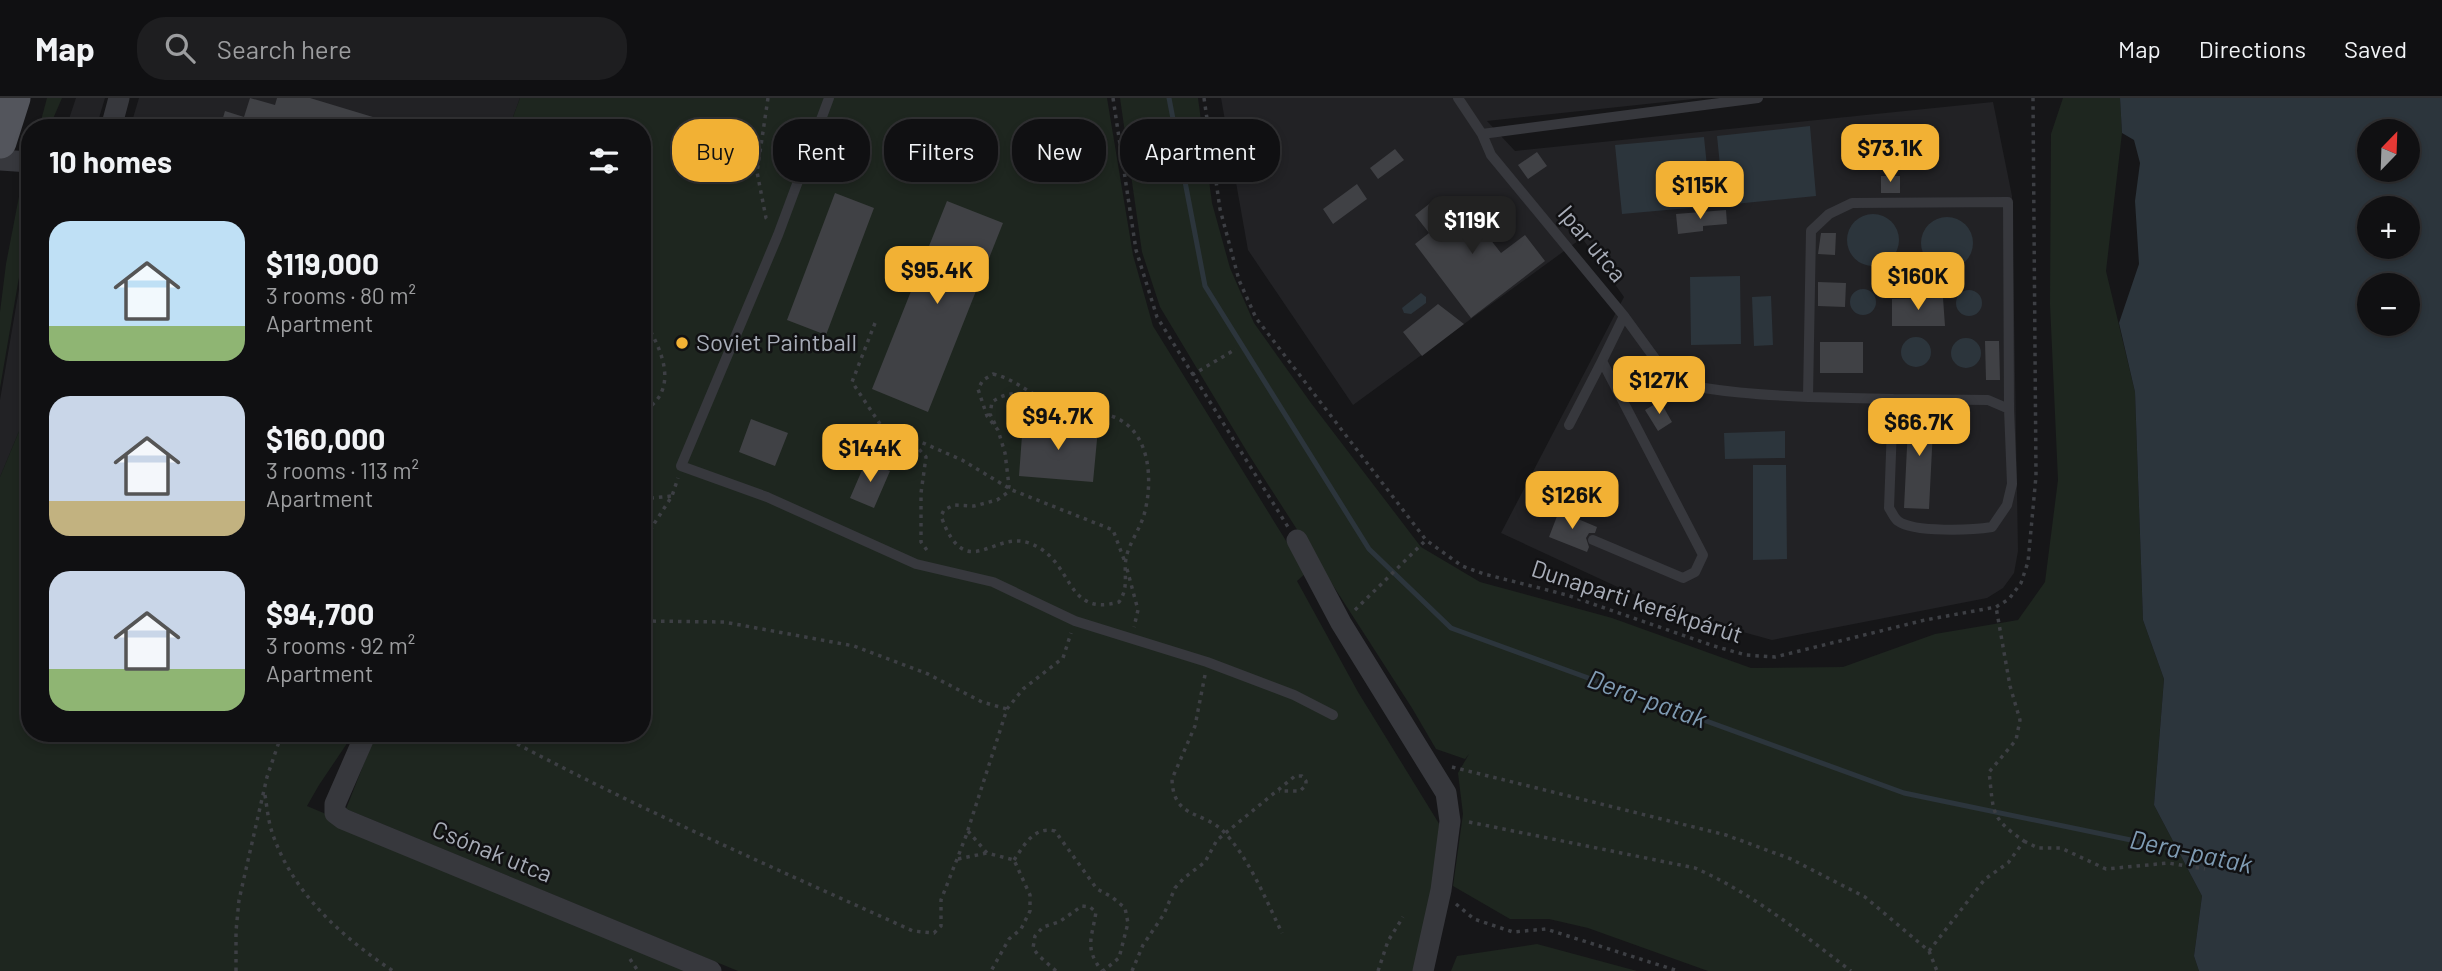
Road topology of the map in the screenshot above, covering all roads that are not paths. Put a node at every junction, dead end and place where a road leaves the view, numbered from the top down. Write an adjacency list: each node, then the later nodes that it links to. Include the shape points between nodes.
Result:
1 (14, 98): 8 (main road)
2 (119, 98): 6 (street)
3 (829, 98): 21 (lane, via 778,235 681,466 767,497 916,564 993,582 1075,621 1207,662)
4 (1758, 98): 7 (lane)
5 (1461, 99): 7 (lane, Ipar utca)
6 (113, 119)
7 (1482, 134): 11 (lane, Ipar utca, via 1491,155)
8 (0, 142)
9 (0, 160): 10 (street)
10 (21, 161)
11 (1624, 316): 12 (lane); 13 (lane, Ipar utca, via 1672,382 1703,389)
12 (1602, 361): 16 (lane); 18 (lane)
13 (1808, 397): 14 (lane); 15 (lane, via 1811,230 1852,203 2008,202)
14 (1893, 399): 15 (lane, via 1988,400); 15 (lane, via 1889,508 1897,521 1907,526 1965,531 1992,527 2007,505 2012,484)
15 (2009, 409)
16 (1569, 425)
17 (1638, 454): 18 (lane)
18 (1654, 460): 20 (lane, via 1703,555 1695,572 1683,578)
19 (1297, 540): 24 (street, via 1340,623 1446,793 1450,821)
20 (1593, 540)
21 (1333, 715)
22 (362, 742): 23 (street, Csónak utca, via 335,804 335,813 343,819)
23 (711, 971)
24 (1423, 971)

